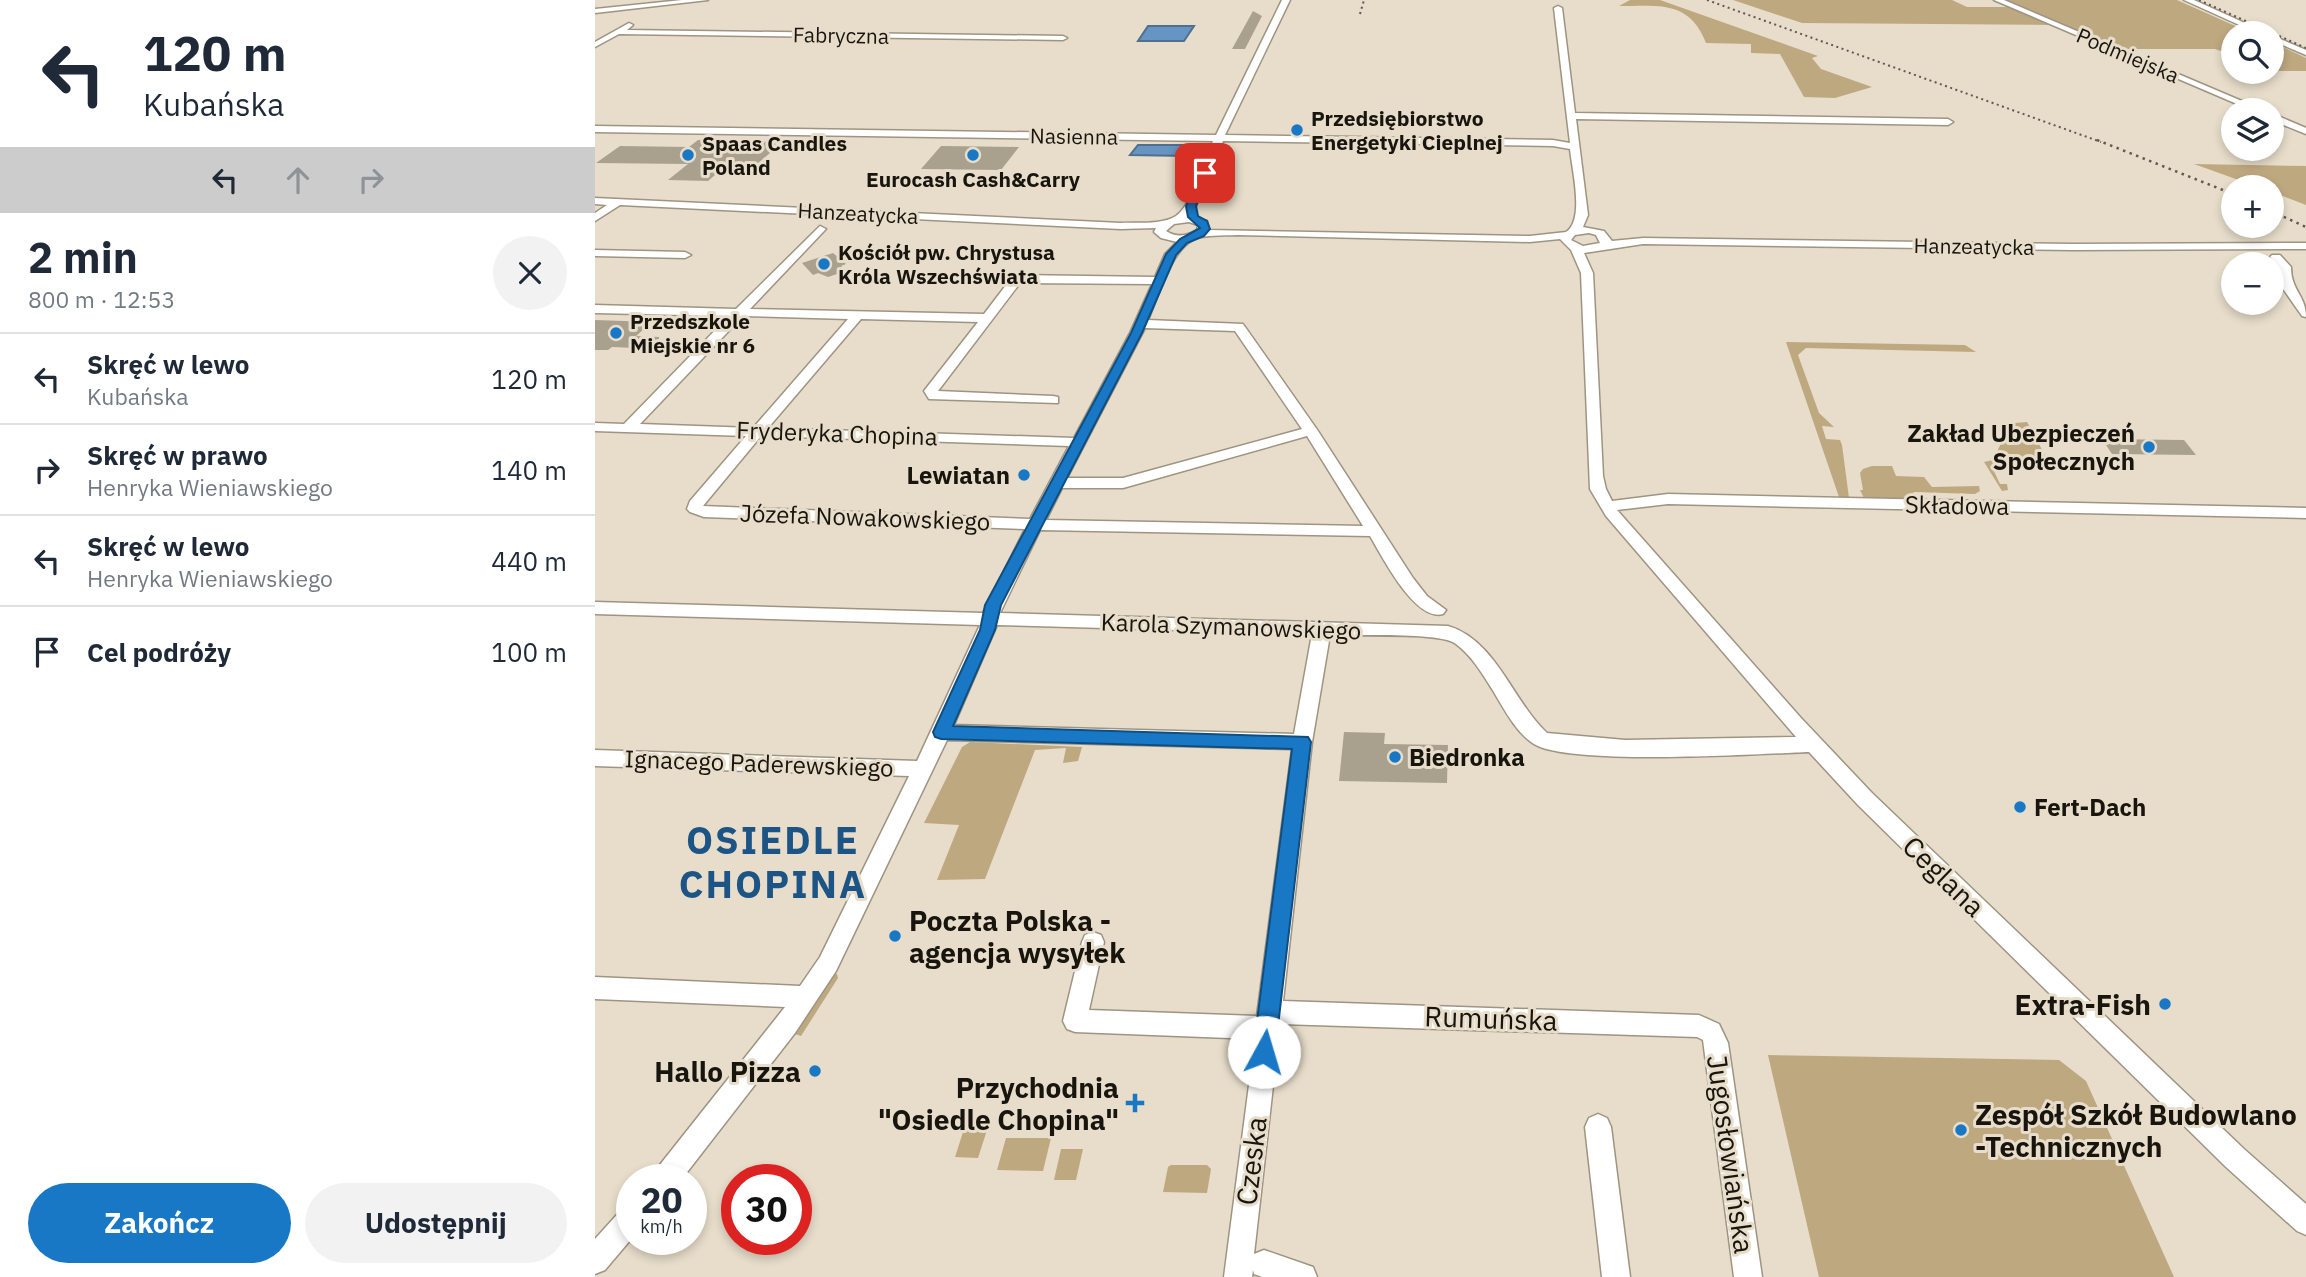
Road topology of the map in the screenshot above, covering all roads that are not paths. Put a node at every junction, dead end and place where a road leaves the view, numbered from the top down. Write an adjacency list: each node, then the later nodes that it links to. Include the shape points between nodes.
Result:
1 (705, 0): 5 (street)
2 (1286, 0): 21 (street)
3 (1998, 0): 14 (street, Podmiejska)
4 (2188, 0): 8 (street)
5 (653, 5): 7 (street); 9 (street)
6 (1558, 8): 15 (street)
7 (595, 11)
8 (2236, 21)
9 (619, 32): 10 (street, Fabryczna); 12 (street)
10 (1063, 37)
11 (2284, 43): 13 (street)
12 (595, 45)
13 (2306, 53)
14 (2230, 98)
15 (1570, 116): 16 (street); 20 (street)
16 (1948, 122)
17 (2284, 122): 19 (street)
18 (595, 129): 21 (street, Nasienna)
19 (2306, 131)
20 (1572, 134): 22 (street); 23 (street)
21 (1219, 138): 22 (street, Nasienna); 27 (street)
22 (1553, 143): 23 (street, Nasienna); 24 (street)
23 (1574, 147): 24 (street)
24 (1575, 159): 28 (street)
25 (595, 201): 26 (street, Hanzeatycka)
26 (618, 202): 29 (street); 33 (street, Hanzeatycka)
27 (1191, 206): 30 (street); 31 (street)
28 (1583, 215): 35 (street); 36 (street)
29 (595, 218)
30 (1178, 220): 31 (street); 33 (street)
31 (1200, 227): 34 (street); 35 (street, via 1237,232)
32 (820, 229): 45 (street)
33 (1164, 231): 34 (street, Hanzeatycka); 39 (street)
34 (1188, 238): 39 (street)
35 (1571, 240): 36 (street); 36 (street); 42 (street)
36 (1600, 240): 37 (street, Hanzeatycka); 42 (street)
37 (2306, 246)
38 (595, 253): 40 (street)
39 (1171, 254): 43 (street)
40 (685, 255)
41 (2284, 266): 46 (street, via 2285,283)
42 (1586, 267): 57 (street, Ceglana, via 1596,476)
43 (1160, 281): 48 (street, via 1017,279); 49 (street)
44 (595, 309): 45 (street)
45 (742, 312): 47 (street); 52 (street)
46 (2306, 313)
47 (857, 316): 48 (street); 53 (street, Józefa Nowakowskiego)
48 (985, 318): 50 (street, via 931,394)
49 (1141, 324): 54 (street, via 1239,327); 55 (street)
50 (1053, 400)
51 (595, 427): 52 (street, Fryderyka Chopina)
52 (628, 428): 53 (street, Fryderyka Chopina)
53 (759, 430): 55 (street, Fryderyka Chopina); 59 (street, Józefa Nowakowskiego, via 695,509)
54 (1311, 431): 56 (street, via 1123,483); 60 (street)
55 (1079, 442): 56 (street)
56 (1056, 483): 59 (street)
57 (1608, 506): 58 (street, Składowa, via 1668,499); 67 (street, Ceglana)
58 (2306, 513)
59 (1035, 524): 60 (street, Józefa Nowakowskiego); 63 (street)
60 (1373, 531): 62 (street, via 1421,600)
61 (595, 608): 63 (street, Karola Szymanowskiego)
62 (1437, 610)
63 (990, 619): 64 (street, Karola Szymanowskiego); 65 (street)
64 (1313, 628): 66 (street, Czeska); 67 (street, Karola Szymanowskiego, via 1460,635 1535,734 1552,745)
65 (941, 732): 66 (street); 69 (street)
66 (1302, 742): 73 (street, Czeska)
67 (1813, 744): 77 (street, Ceglana, via 1921,855)
68 (595, 758): 69 (street, Ignacego Paderewskiego)
69 (923, 769): 72 (street, via 828,964)
70 (1093, 942): 73 (street, Rumuńska, via 1076,1021)
71 (595, 988): 72 (street)
72 (806, 997): 76 (street)
73 (1268, 1020): 74 (street, Rumuńska, via 1623,1022 1699,1027); 81 (street, Czeska)
74 (1711, 1032): 84 (street, Jugosłowiańska)
75 (1598, 1127): 83 (street)
76 (677, 1164)
77 (2306, 1222)
78 (616, 1236): 79 (street)
79 (595, 1260)
80 (1264, 1265): 82 (street)
81 (1238, 1277)
82 (1303, 1277)
83 (1616, 1277)
84 (1748, 1277)

